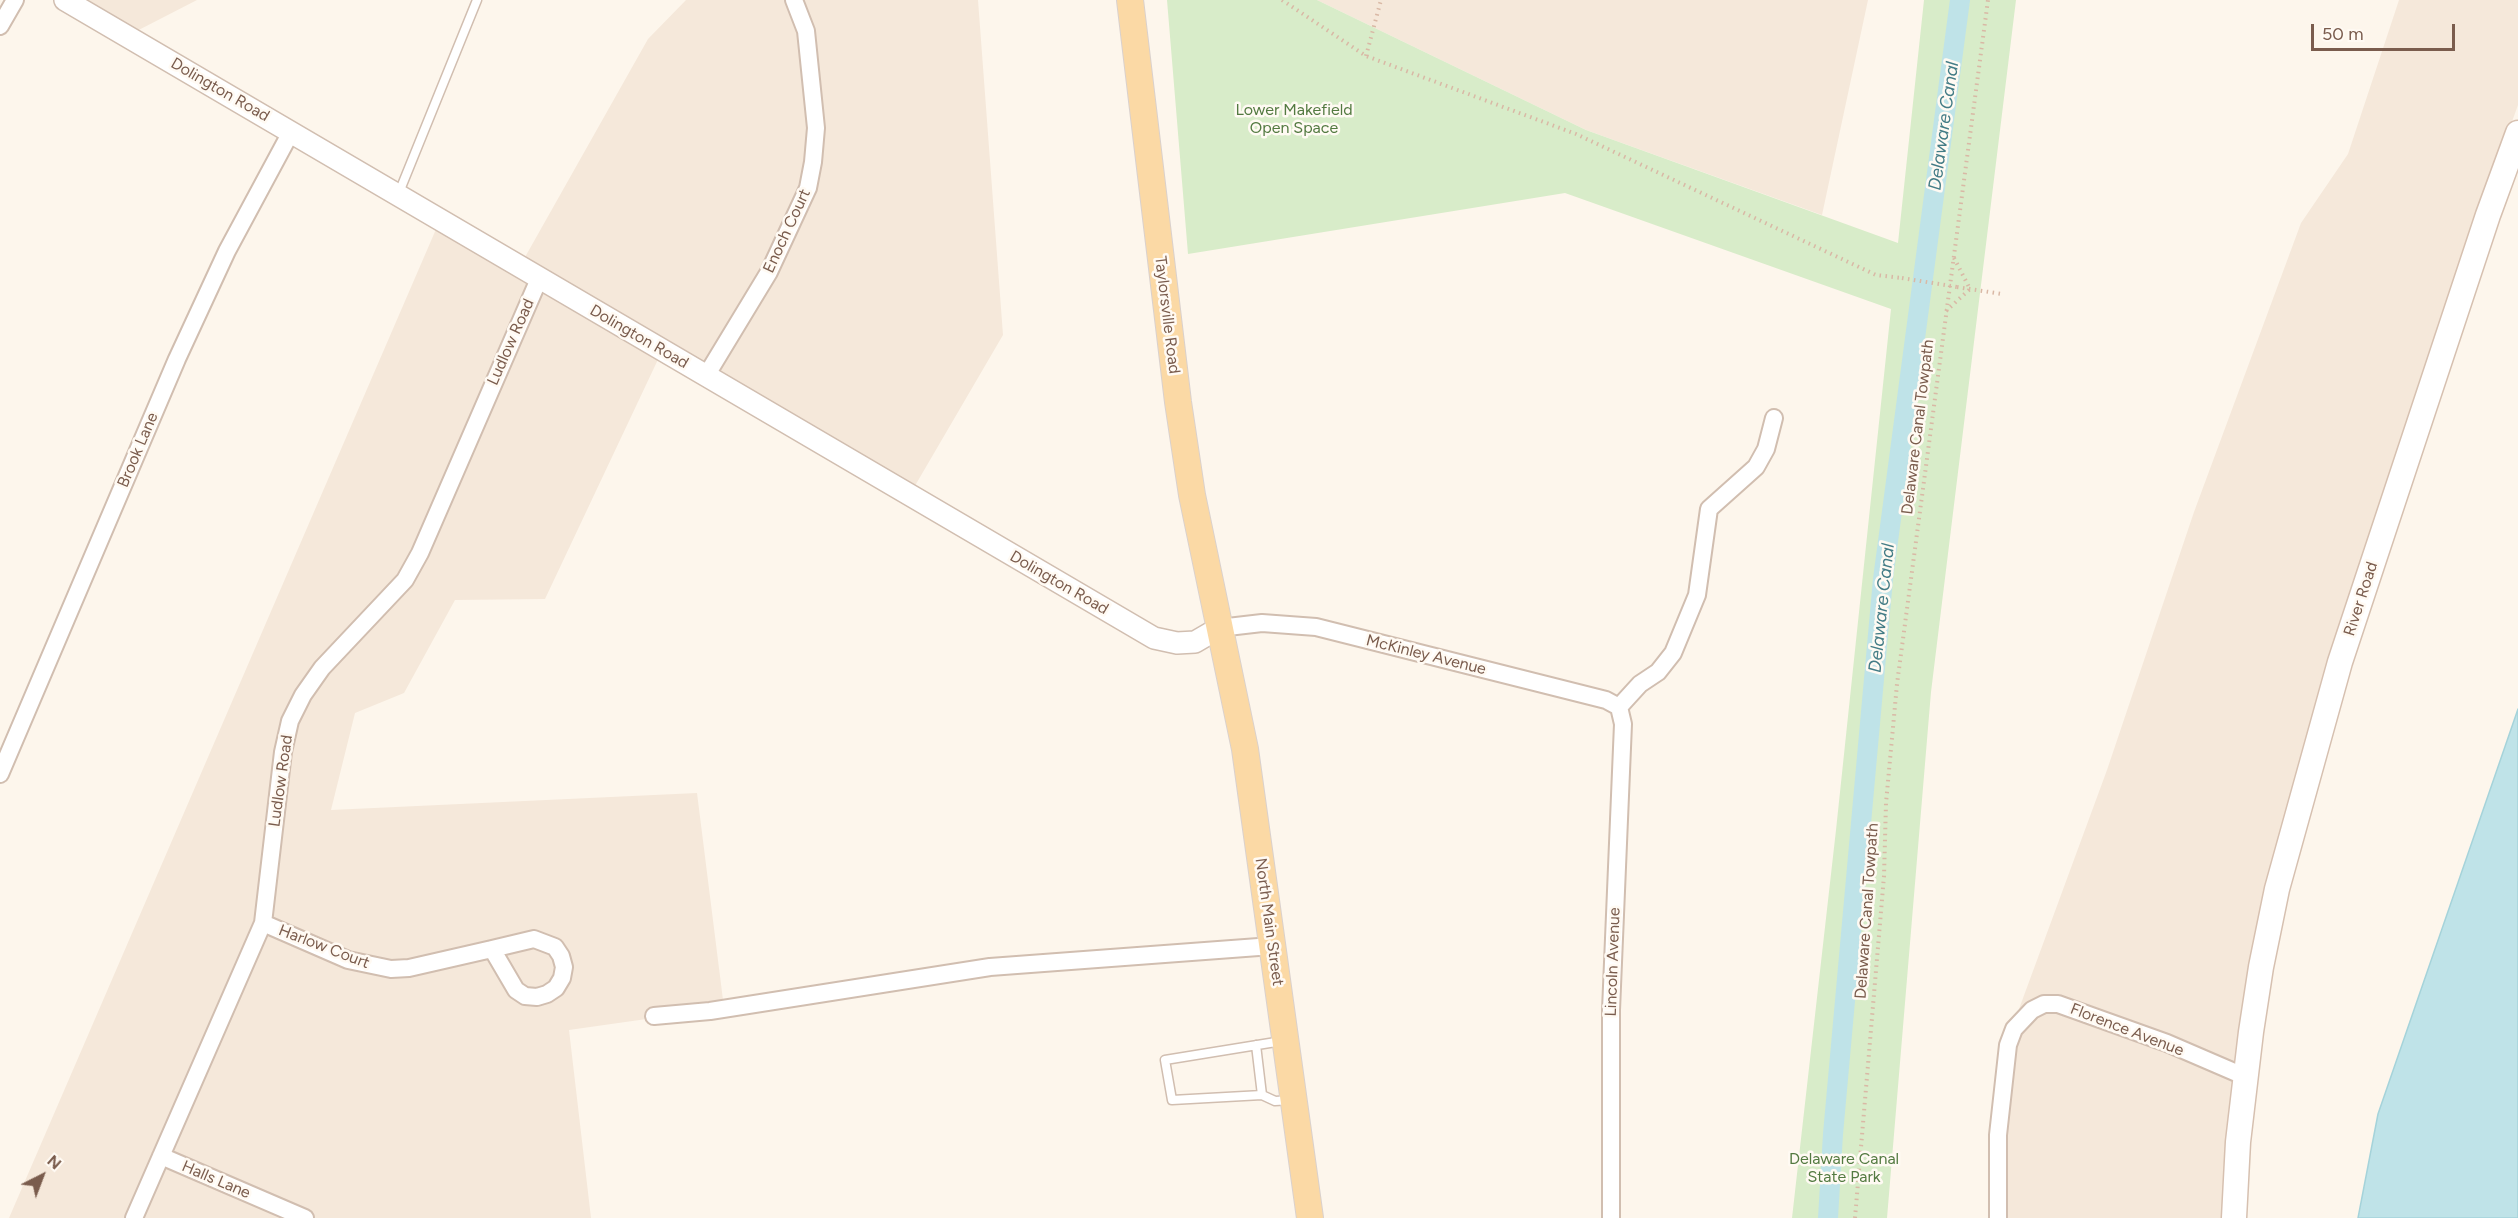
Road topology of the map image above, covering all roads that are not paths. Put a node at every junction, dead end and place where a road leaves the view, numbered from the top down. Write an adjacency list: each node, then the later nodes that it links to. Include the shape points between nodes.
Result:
1 (15, 0): 6 (street)
2 (65, 0): 7 (street, Dolington Road)
3 (477, 0): 9 (lane)
4 (794, 0): 11 (street, Enoch Court, via 806,31 816,128 808,188 769,272)
5 (1130, 0): 13 (main road, Taylorsville Road, via 1178,402)
6 (0, 26)
7 (291, 132): 9 (street, Dolington Road); 15 (street, Brook Lane, via 227,251 177,360)
8 (2518, 134): 22 (main road, River Road, via 2340,662 2305,782 2261,967)
9 (398, 195): 10 (street, Dolington Road)
10 (539, 279): 11 (street, Dolington Road); 16 (street, Ludlow Road, via 405,580 322,668 290,721)
11 (706, 376): 13 (street, Dolington Road, via 1154,638 1195,642)
12 (1774, 417): 14 (street, via 1766,449 1756,467 1709,509 1697,595 1673,653 1658,672)
13 (1219, 627): 14 (street, McKinley Avenue, via 1263,623 1316,627); 17 (main road, North Main Street, via 1245,749)
14 (1622, 703): 29 (street, Lincoln Avenue, via 1611,1010)
15 (0, 774)
16 (263, 923): 18 (street, Harlow Court, via 348,960 391,969 409,969); 25 (street, Ludlow Road)
17 (1272, 946): 19 (street, via 990,967 710,1011); 20 (main road, North Main Street)
18 (492, 949)
19 (654, 1016)
20 (1285, 1041): 21 (lane); 24 (main road, North Main Street)
21 (1256, 1045): 23 (lane); 23 (lane, via 1165,1060 1172,1100)
22 (2246, 1077): 30 (street, Florence Avenue, via 2167,1043 2058,1004 2044,1004 2023,1017 2008,1044 1998,1135); 31 (main road, River Road)
23 (1263, 1095): 24 (lane, via 1275,1101)
24 (1293, 1100): 28 (main road, North Main Street)
25 (161, 1156): 26 (street, Ludlow Road); 27 (street, Halls Lane)
26 (134, 1218)
27 (304, 1218)
28 (1310, 1218)
29 (1611, 1218)
30 (1998, 1218)
31 (2234, 1218)

